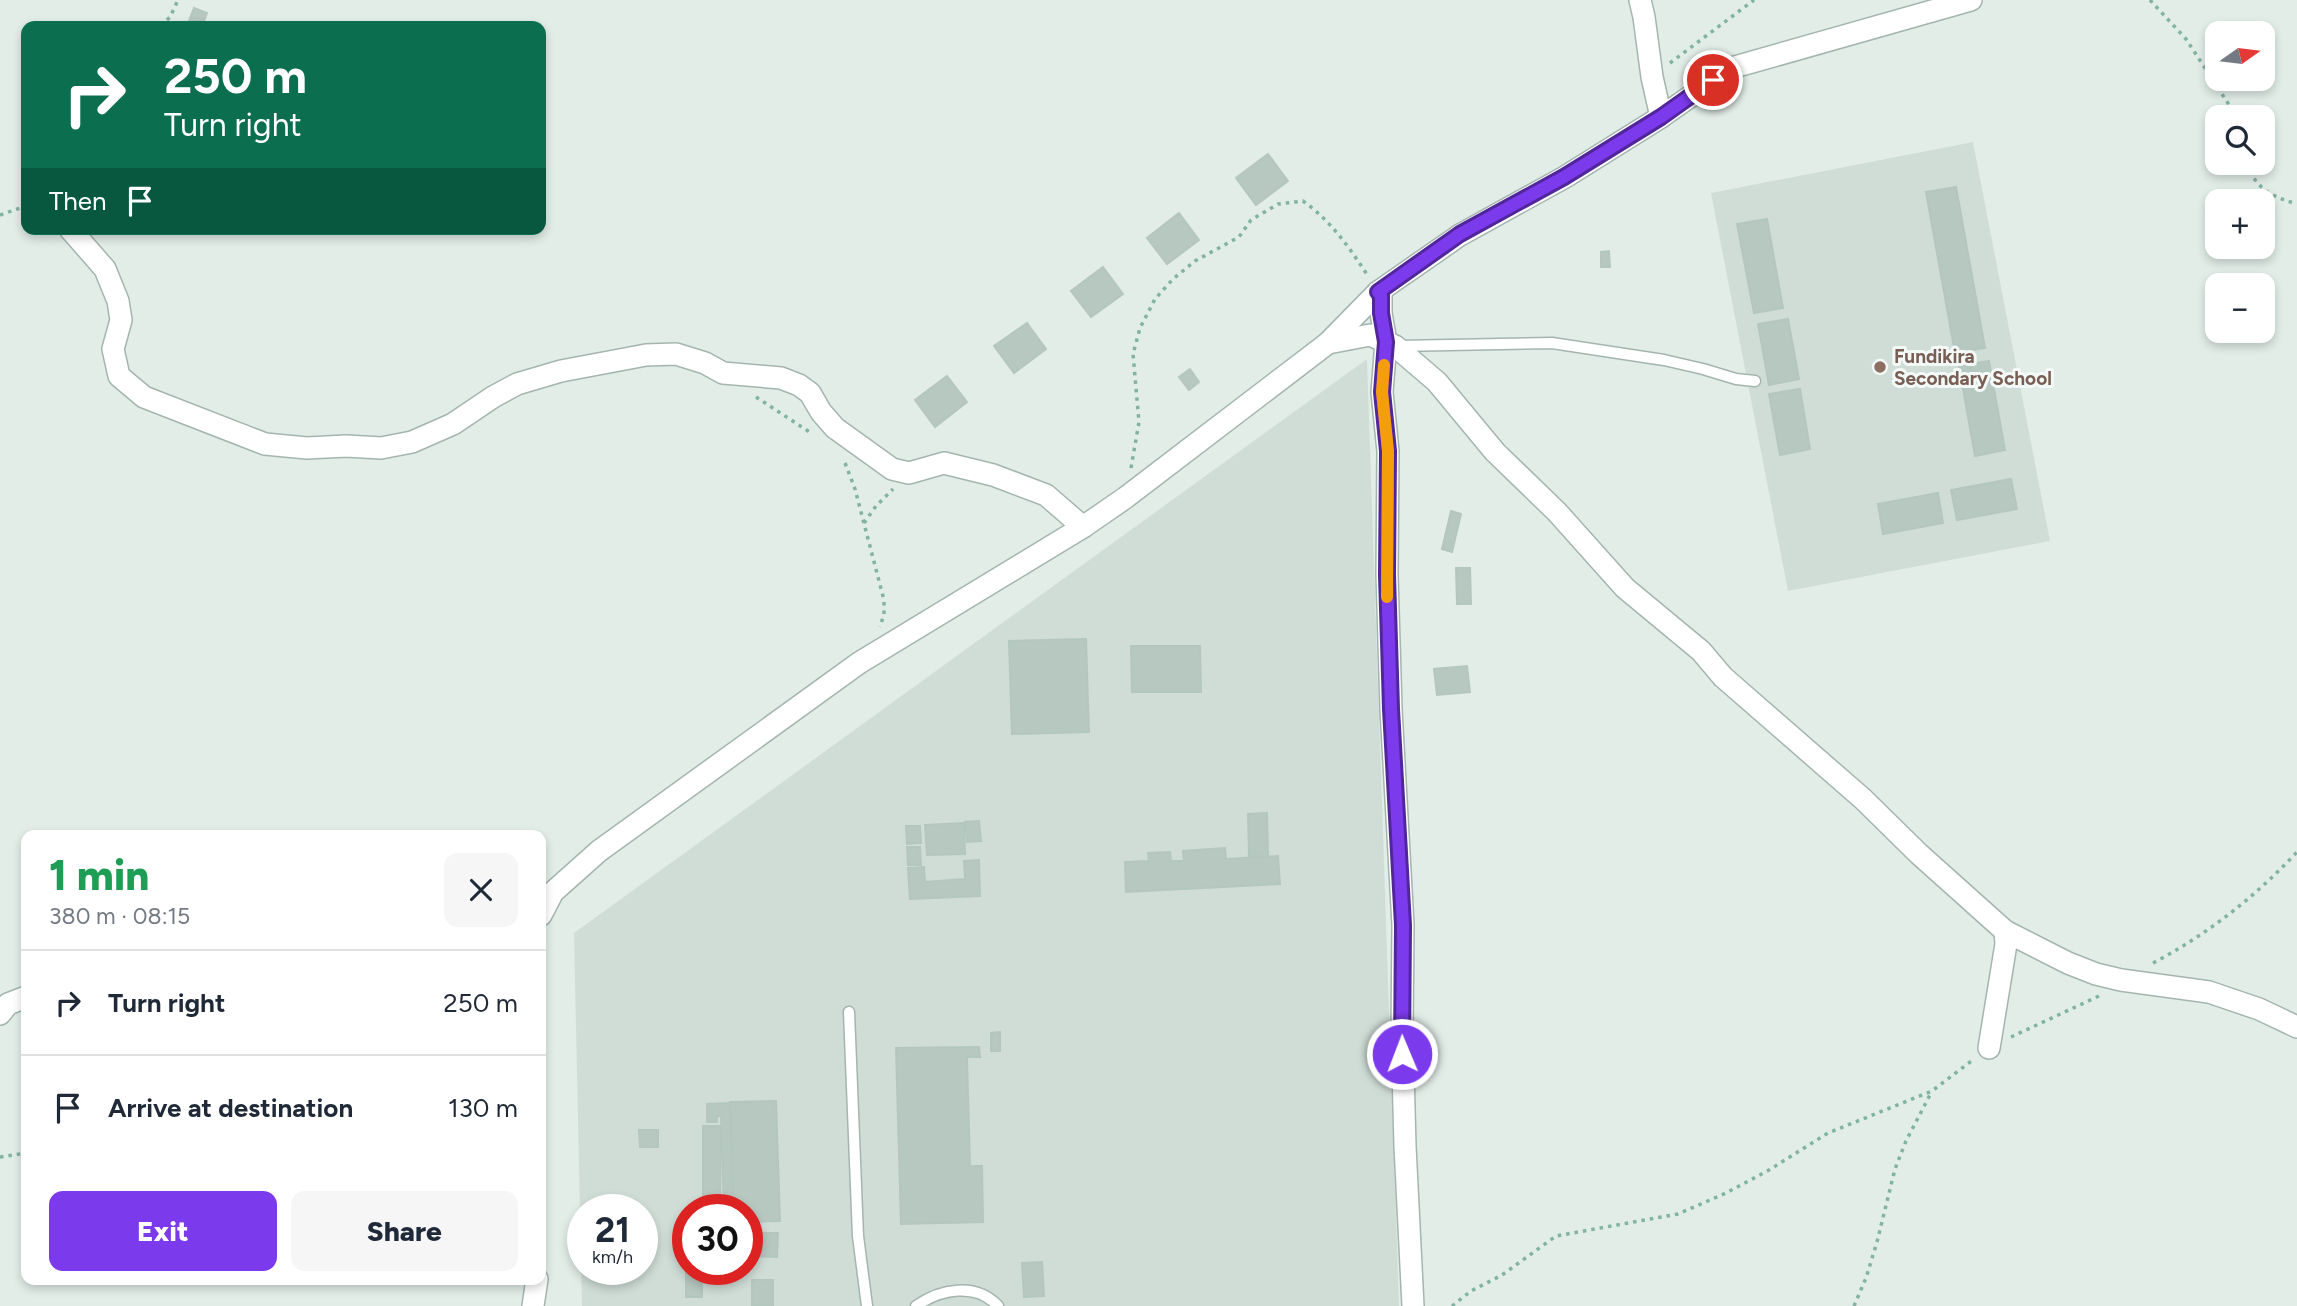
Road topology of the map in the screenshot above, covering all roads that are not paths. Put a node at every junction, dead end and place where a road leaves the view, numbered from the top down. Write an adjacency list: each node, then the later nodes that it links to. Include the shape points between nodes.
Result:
1 (1640, 0): 3 (street)
2 (1971, 0): 3 (street, via 1731,68)
3 (1661, 117): 5 (street, via 1460,234)
4 (75, 235): 9 (street, via 105,269 118,301 121,320 113,349 119,376 145,397 265,444 382,448 412,442 453,424 517,384 561,371 676,354 723,373 780,378 799,385 835,428 892,469 909,473 944,463 993,475 1046,495)
5 (1378, 292): 6 (street); 7 (street)
6 (1328, 343): 7 (street, via 1370,335); 9 (street)
7 (1390, 344): 8 (lane, via 1552,343 1664,360); 11 (street, via 1437,382 1495,452 1625,588 1686,637 1724,677); 22 (street, via 1382,392 1388,451 1387,589 1403,925 1404,1133)
8 (1755, 381)
9 (1083, 527): 10 (street, via 859,663 599,851 552,892)
10 (546, 905)
11 (2005, 931): 15 (street, via 2068,964 2121,980 2209,992); 16 (street)
12 (21, 999): 14 (street)
13 (849, 1012): 19 (lane, via 858,1236)
14 (0, 1014)
15 (2297, 1027)
16 (1989, 1048)
17 (536, 1285): 18 (street)
18 (533, 1306)
19 (867, 1306)
20 (916, 1306): 21 (lane, via 950,1290 982,1294)
21 (998, 1306)
22 (1413, 1306)

